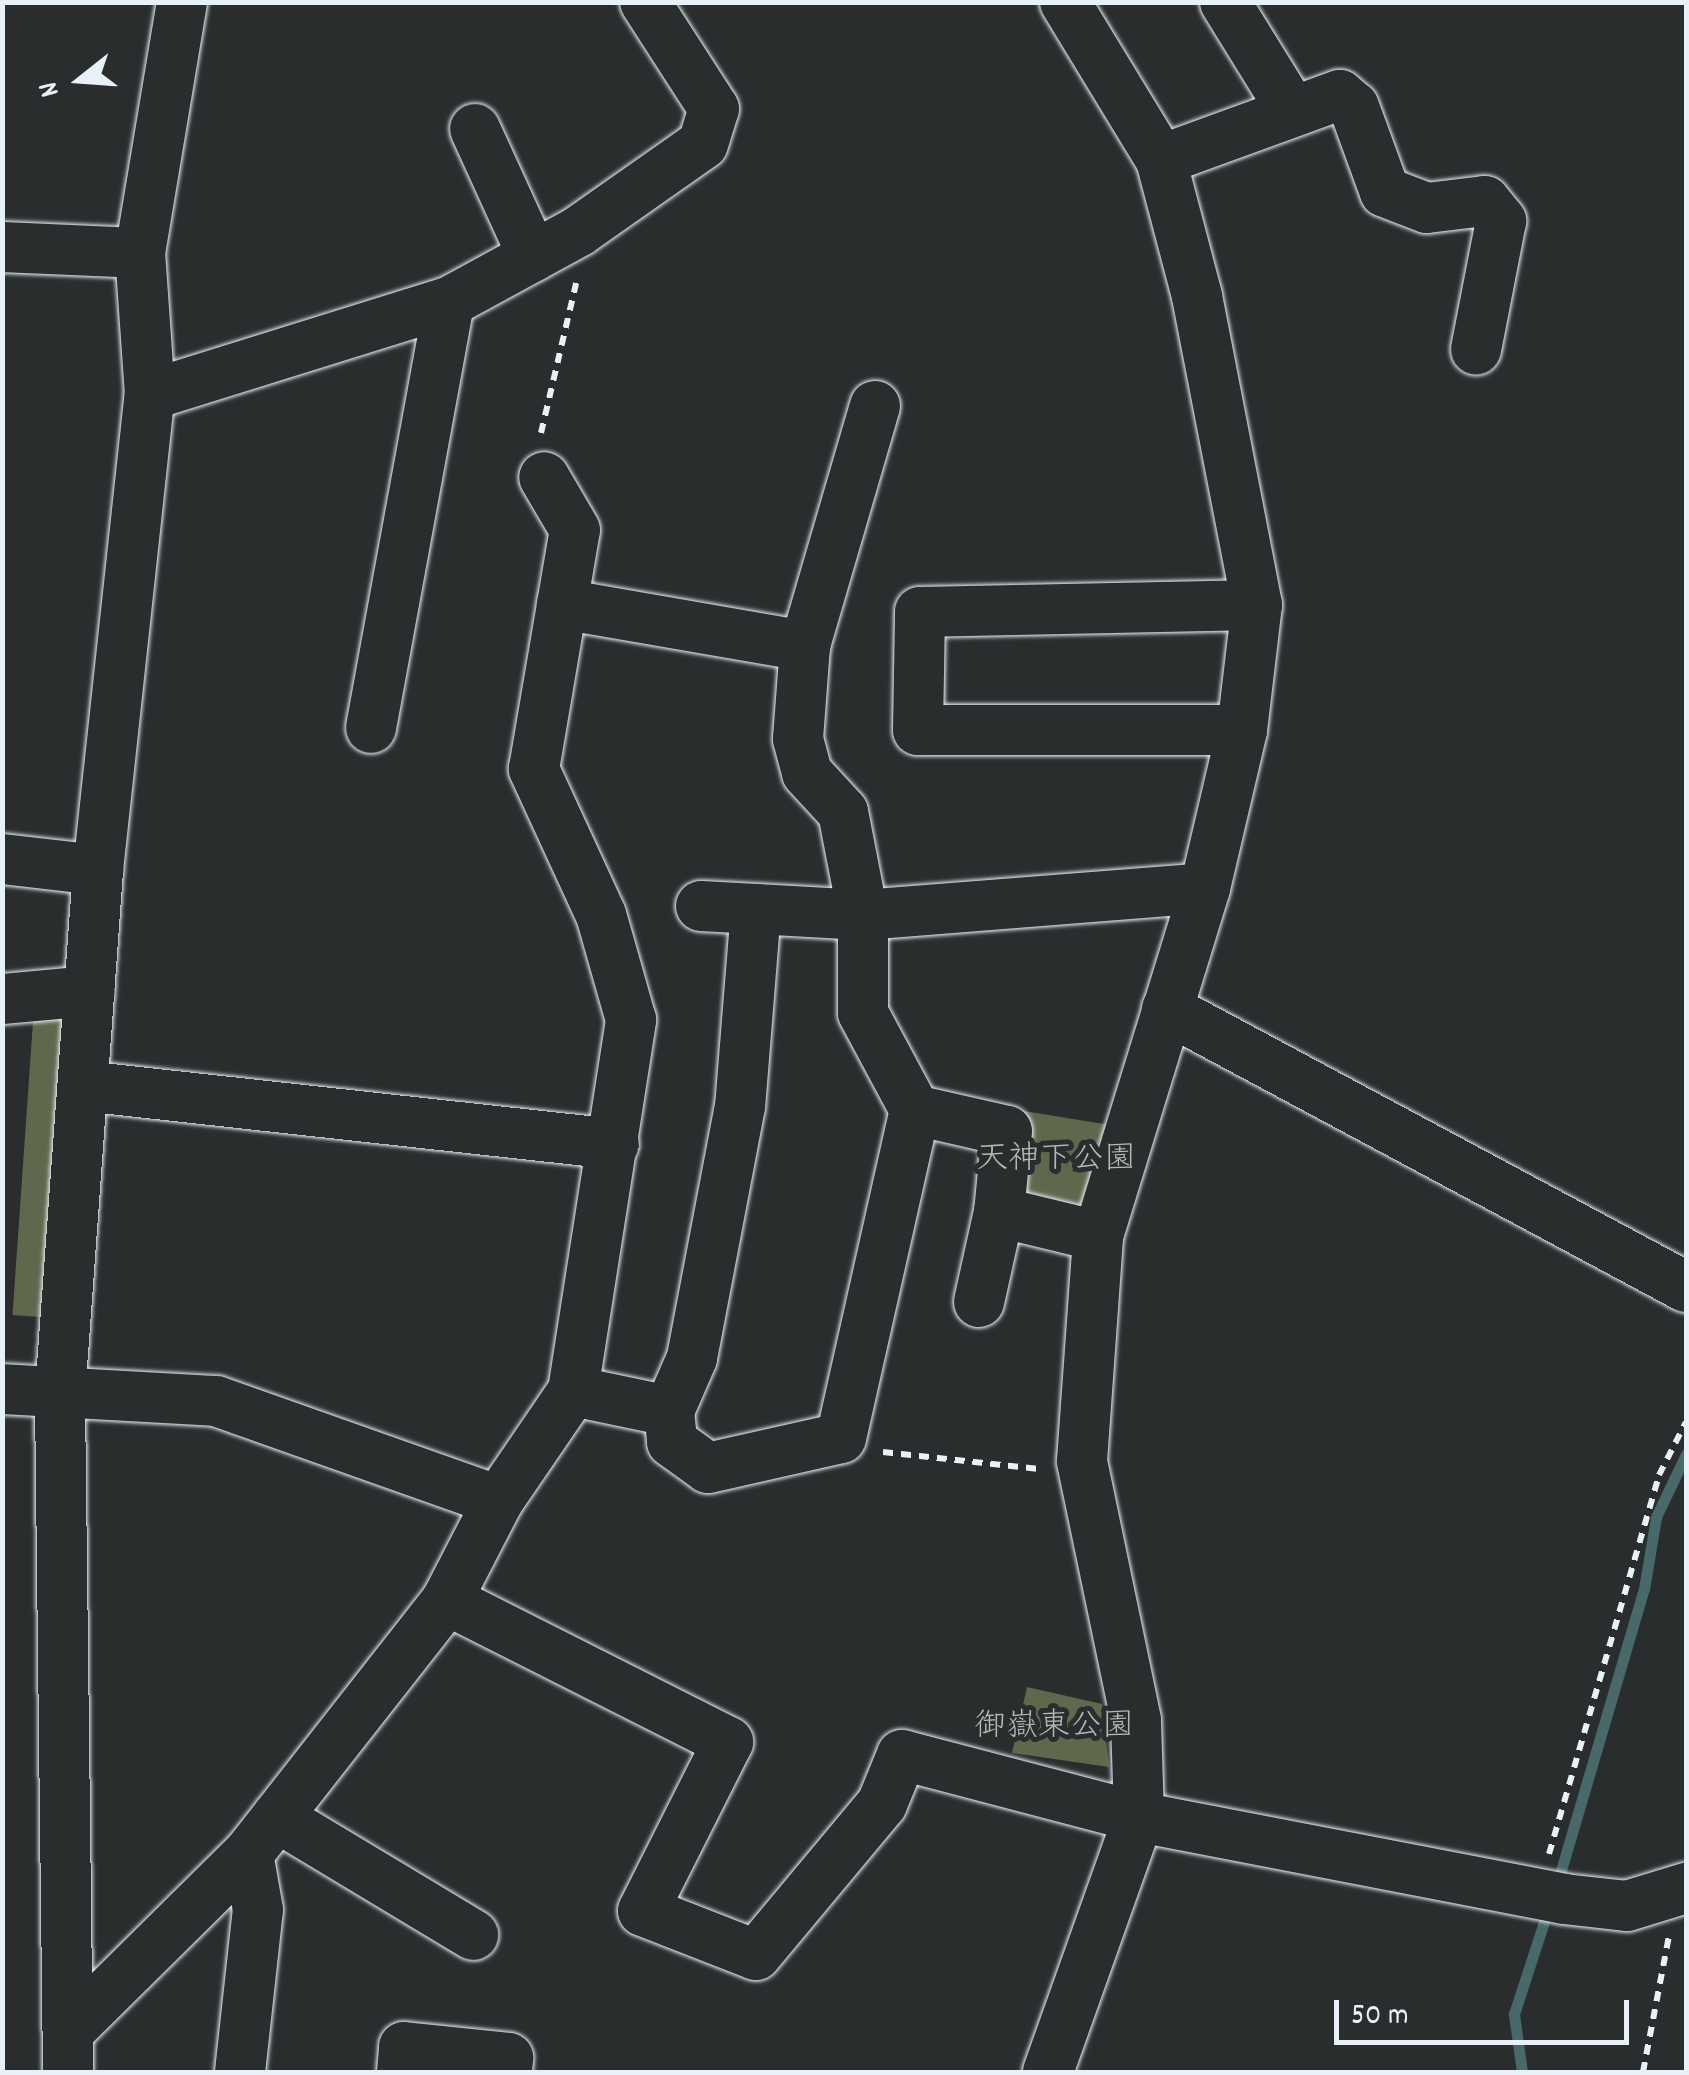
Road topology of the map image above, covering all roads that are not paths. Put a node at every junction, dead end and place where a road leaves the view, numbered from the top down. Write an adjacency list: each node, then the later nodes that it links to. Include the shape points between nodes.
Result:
1 (182, 2): 9 (street)
2 (645, 2): 10 (street, via 714,109 703,144)
3 (1065, 2): 7 (street)
4 (1225, 2): 5 (street)
5 (1293, 112): 7 (street); 12 (street, via 1340,94 1354,107 1385,192 1427,208 1485,201 1501,221)
6 (476, 129): 10 (street)
7 (1161, 160): 17 (street, via 1198,296)
8 (2, 247): 9 (street)
9 (140, 254): 13 (street)
10 (533, 256): 11 (street)
11 (449, 302): 13 (street); 19 (street)
12 (1476, 350)
13 (150, 395): 22 (street)
14 (875, 406): 18 (street)
15 (544, 477): 16 (street, via 575,530)
16 (562, 604): 18 (street); 32 (street, via 534,769 600,915 631,1020)
17 (1257, 605): 20 (street); 20 (street, via 920,612 918,730)
18 (805, 646): 26 (street, via 798,739 808,773 843,812)
19 (371, 728)
20 (1242, 730): 23 (street)
21 (2, 858): 22 (street)
22 (98, 870): 27 (street)
23 (1206, 888): 26 (street); 29 (street)
24 (701, 906): 25 (street)
25 (756, 909): 26 (street); 40 (street, via 740,1106 692,1358)
26 (863, 916): 31 (street, via 863,1013)
27 (90, 991): 28 (street); 30 (street)
28 (2, 999)
29 (1167, 1008): 34 (street); 35 (street)
30 (83, 1086): 32 (street); 39 (street)
31 (915, 1110): 33 (street, via 1007,1130); 40 (street, via 841,1438 708,1468 672,1442)
32 (614, 1144): 38 (street)
33 (999, 1212): 34 (street); 36 (street)
34 (1098, 1236): 43 (street, via 1082,1460 1136,1720)
35 (1686, 1288)
36 (979, 1302)
37 (2, 1390): 39 (street)
38 (574, 1391): 40 (street); 41 (street)
39 (60, 1394): 41 (street, via 216,1401); 47 (street)
40 (669, 1411)
41 (498, 1501): 42 (street)
42 (447, 1600): 43 (street, via 728,1742 643,1911 756,1955 882,1804 902,1756); 44 (street)
43 (1139, 1818): 45 (street, via 1627,1906); 51 (street)
44 (262, 1836): 46 (street); 47 (street); 48 (street)
45 (1682, 1889)
46 (472, 1935)
47 (71, 2050)
48 (240, 2072)
49 (402, 2072): 50 (street, via 404,2046 508,2058)
50 (507, 2072)
51 (1048, 2072)

